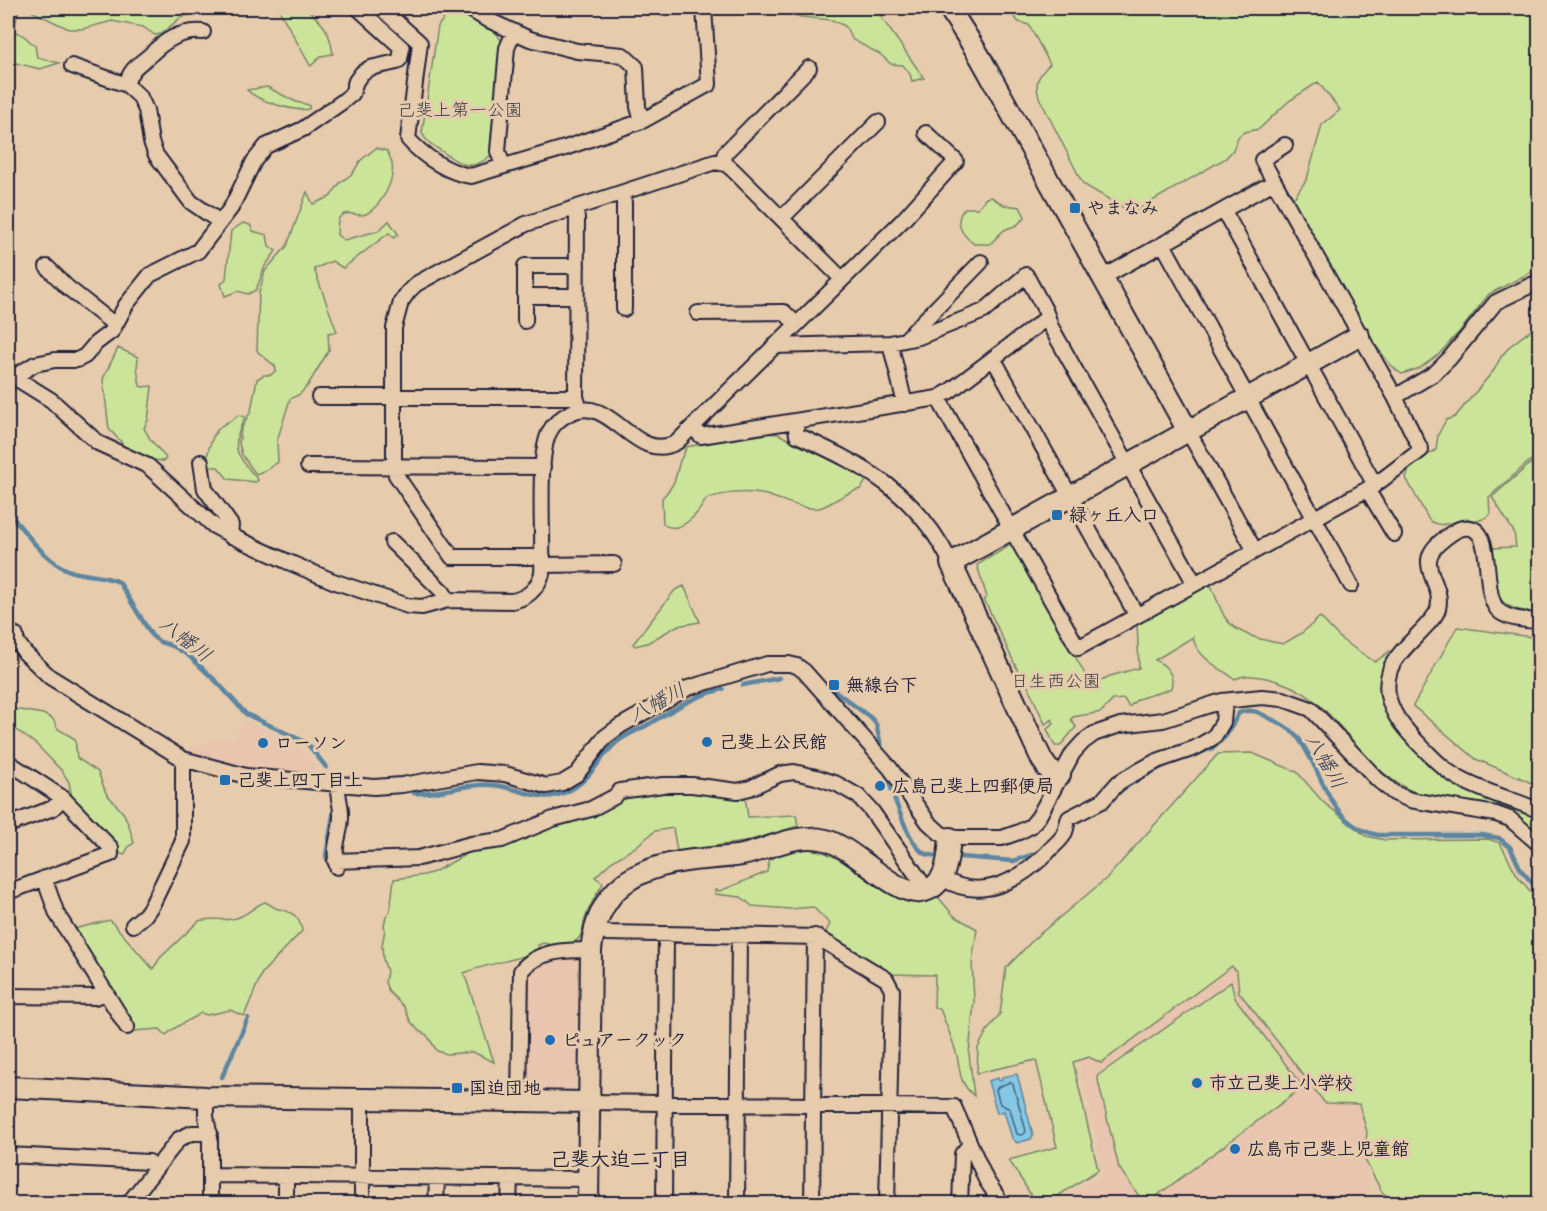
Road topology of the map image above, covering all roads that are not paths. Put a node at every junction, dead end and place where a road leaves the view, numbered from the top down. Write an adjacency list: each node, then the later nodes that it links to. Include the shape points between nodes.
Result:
1 (358, 8): 24 (street, via 402,48 400,59 370,68 342,102 303,129 266,146)
2 (381, 8): 18 (street, via 420,43 408,139 418,151 459,175 471,176)
3 (468, 8): 7 (street)
4 (704, 8): 11 (street, via 709,84)
5 (949, 8): 29 (street)
6 (203, 32): 10 (street, via 187,32 164,42 138,63)
7 (514, 32): 11 (street, via 571,50 623,55 636,67); 18 (street, via 507,48 498,151)
8 (72, 66): 10 (street)
9 (808, 68): 17 (street, via 725,153)
10 (127, 85): 24 (street, via 140,97 153,148 171,177 197,207)
11 (642, 121): 18 (street)
12 (878, 122): 23 (street)
13 (926, 133): 16 (street)
14 (956, 140): 16 (street)
15 (1285, 145): 19 (street, via 1262,160)
16 (946, 151): 30 (street, via 956,161)
17 (722, 162): 20 (street); 23 (street)
18 (503, 166)
19 (1274, 182): 22 (street); 40 (street)
20 (621, 193): 21 (street); 34 (street)
21 (574, 208): 27 (street); 46 (street, via 526,224 426,278 408,292 395,321)
22 (1224, 211): 25 (street); 44 (street)
23 (782, 218): 30 (street)
24 (220, 222): 39 (street, via 198,251 150,275)
25 (1163, 244): 29 (street); 48 (street)
26 (981, 262): 41 (street)
27 (576, 266): 32 (street, via 525,266); 33 (street)
28 (47, 267): 39 (street)
29 (1102, 278): 55 (street)
30 (842, 279): 38 (street)
31 (1539, 281): 49 (street, via 1496,302 1435,373)
32 (525, 296): 33 (street); 37 (street)
33 (576, 296): 51 (street)
34 (624, 309)
35 (698, 313): 38 (street, via 784,312)
36 (1048, 317): 41 (street, via 1026,275 984,311 919,338); 43 (street); 57 (street)
37 (525, 321)
38 (796, 324): 42 (street)
39 (115, 325): 45 (street, via 77,360 34,364)
40 (1359, 336): 44 (street); 49 (street)
41 (896, 343): 42 (street); 52 (street)
42 (774, 346): 54 (street)
43 (993, 358): 50 (street); 62 (street)
44 (1308, 364): 48 (street); 61 (street)
45 (11, 376): 66 (street, via 51,400 98,443 148,466)
46 (394, 396): 47 (street); 51 (street); 59 (street)
47 (319, 397)
48 (1248, 397): 55 (street); 63 (street)
49 (1395, 397): 61 (street, via 1421,450)
50 (938, 398): 52 (street); 64 (street)
51 (578, 403): 54 (street, via 655,447 672,445); 60 (street, via 550,431)
52 (905, 404): 53 (street)
53 (795, 422): 54 (street, via 701,436); 70 (street, via 797,435 897,490 931,528)
54 (693, 427)
55 (1188, 431): 57 (street); 68 (street)
56 (201, 462): 66 (street, via 205,489 231,525)
57 (1129, 464): 62 (street); 72 (street)
58 (308, 466): 59 (street)
59 (395, 467): 60 (street); 69 (street, via 396,475 452,557)
60 (543, 467): 69 (street)
61 (1371, 487): 63 (street); 65 (street)
62 (1071, 496): 64 (street); 75 (street)
63 (1315, 519): 68 (street); 73 (street)
64 (1012, 529): 70 (street); 75 (street, via 1078,648)
65 (1394, 534)
66 (230, 536): 74 (street, via 333,581 397,603 422,607)
67 (392, 542): 74 (street)
68 (1255, 550): 72 (street)
69 (542, 561): 71 (street); 74 (street, via 539,582 521,599)
70 (951, 563): 81 (street, via 1042,760 1049,770)
71 (614, 564)
72 (1195, 584): 75 (street)
73 (1351, 585)
74 (448, 600)
75 (1137, 616)
76 (1539, 621): 84 (street, via 1512,618 1500,612 1488,586 1484,540 1469,528 1458,530 1431,551 1437,611 1392,665 1388,682 1394,713 1407,732 1448,771)
77 (9, 635): 79 (street, via 58,683)
78 (1225, 701): 81 (street, via 1163,720 1120,725 1094,734 1073,753); 87 (street, via 1262,697 1304,705 1394,793 1410,800 1503,816); 89 (street, via 1223,722 1214,737 1126,778 1102,801 1069,818 1066,829 1026,872 1008,883 988,888)
79 (183, 759): 82 (street, via 246,776); 91 (street, via 183,841 152,905)
80 (8, 762): 83 (street)
81 (1060, 775): 86 (street, via 1039,816 1024,830 1002,838)
82 (339, 784): 86 (street, via 391,786 477,772 505,774 546,786 562,783 577,774 605,737 671,697 688,688 777,663 804,671 890,768 928,822); 89 (street, via 337,797 342,815 334,853 336,865 419,858 502,840 553,819 591,809 620,791 663,785 738,791 794,772 837,784 858,796)
83 (63, 798): 85 (street, via 53,808); 88 (street, via 111,848 111,854)
84 (1539, 811)
85 (8, 825)
86 (950, 838): 89 (street, via 947,863)
87 (1539, 845)
88 (44, 878): 90 (street); 97 (street, via 57,914)
89 (935, 884): 92 (street, via 913,892 899,888 848,850 829,841 801,838 740,855 673,863 636,875 607,900)
90 (8, 892)
91 (133, 925)
92 (595, 928): 93 (street, via 607,933); 96 (street)
93 (666, 934): 94 (street); 105 (street)
94 (739, 935): 95 (street); 106 (street)
95 (814, 936): 107 (street); 108 (street, via 886,979 892,990)
96 (591, 950): 103 (street, via 557,951 527,963 521,972); 104 (street)
97 (106, 992): 98 (street, via 95,997); 99 (street)
98 (8, 996)
99 (127, 1027)
100 (8, 1087): 101 (street)
101 (206, 1097): 102 (street); 109 (street)
102 (362, 1099): 103 (street); 115 (street)
103 (519, 1101): 104 (street)
104 (589, 1102): 105 (street); 118 (street)
105 (665, 1102): 106 (street); 126 (street)
106 (738, 1103): 107 (street); 127 (street)
107 (813, 1104): 108 (street); 128 (street)
108 (889, 1106): 110 (street, via 954,1107); 129 (street)
109 (210, 1133): 112 (street, via 183,1136); 113 (street)
110 (970, 1144): 130 (street, via 962,1154); 131 (street, via 986,1180)
111 (8, 1155): 112 (street, via 149,1162)
112 (156, 1167): 119 (street)
113 (210, 1175): 114 (street); 120 (street)
114 (286, 1176): 115 (street); 121 (street)
115 (362, 1177): 116 (street); 122 (street)
116 (437, 1178): 117 (street); 123 (street)
117 (510, 1178): 118 (street); 124 (street)
118 (588, 1179): 125 (street)
119 (128, 1203)
120 (210, 1203)
121 (286, 1203)
122 (362, 1203)
123 (436, 1203)
124 (509, 1203)
125 (588, 1203)
126 (664, 1203)
127 (737, 1203)
128 (812, 1203)
129 (887, 1203)
130 (960, 1203)
131 (1002, 1203)

